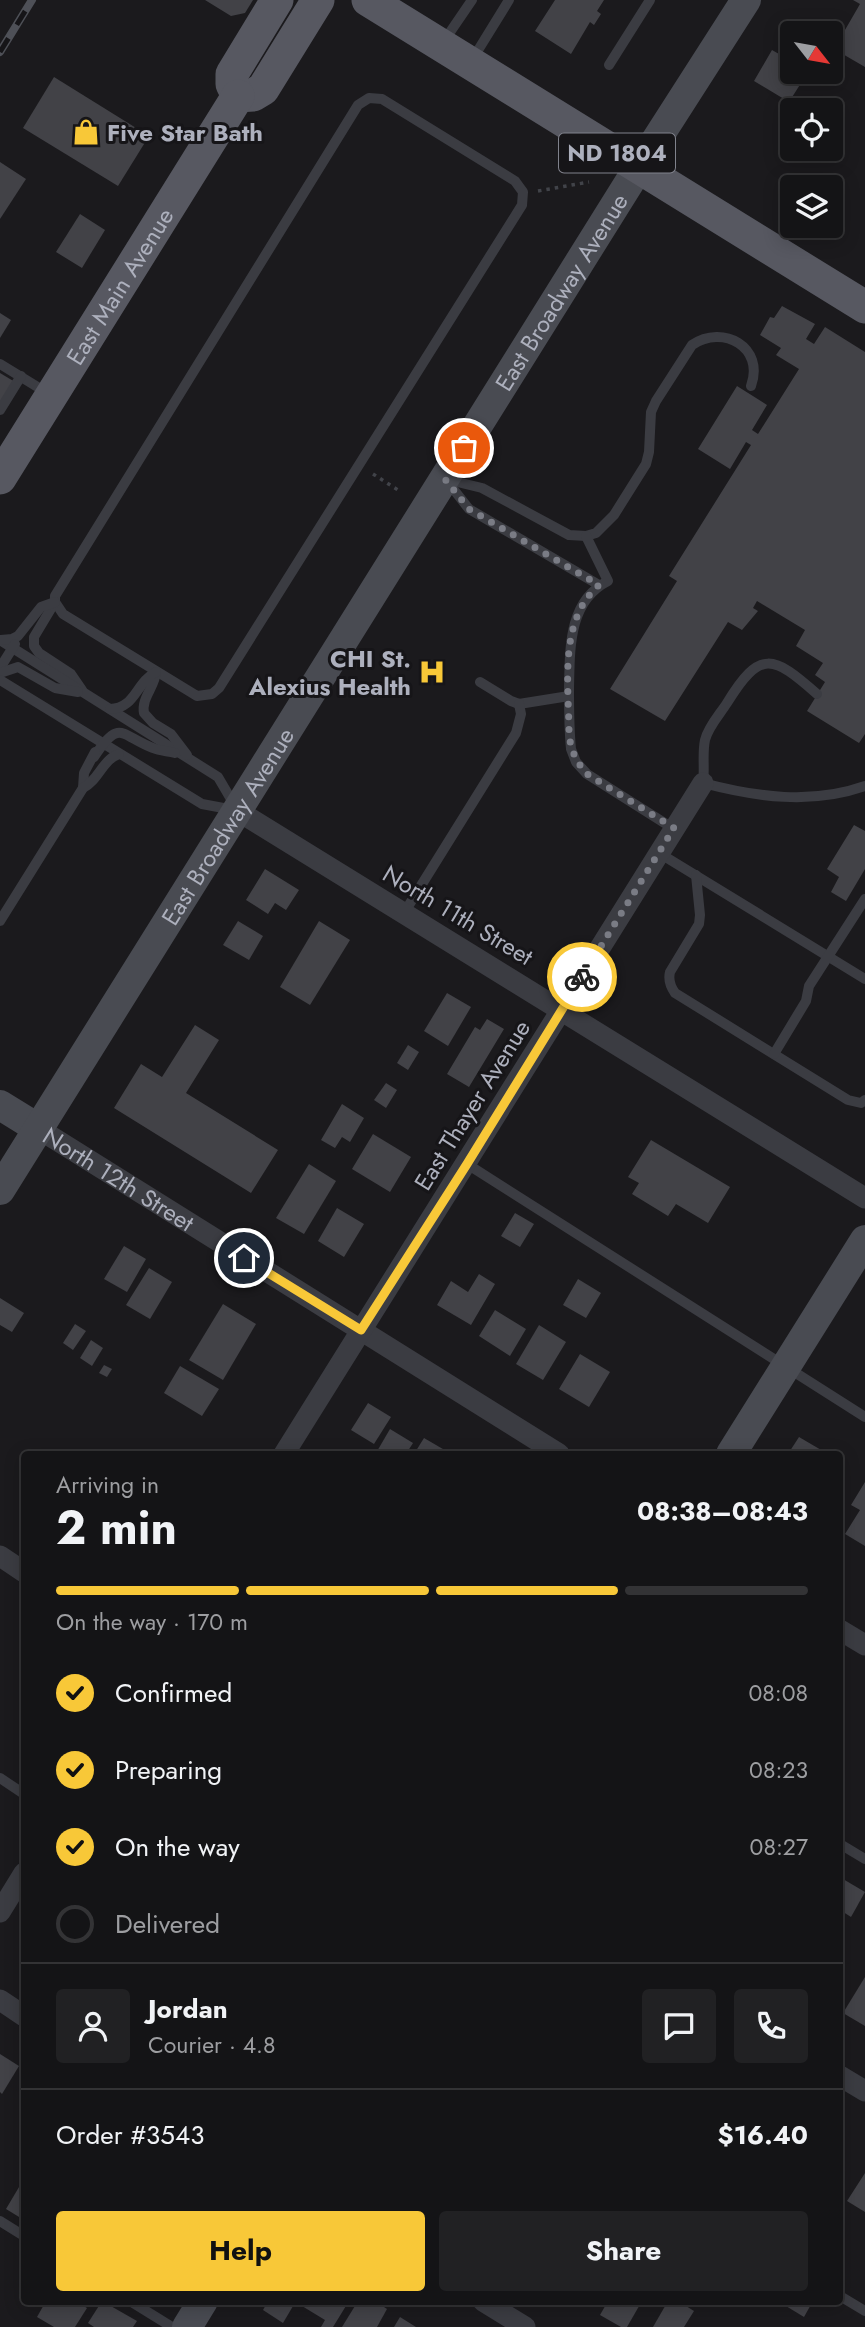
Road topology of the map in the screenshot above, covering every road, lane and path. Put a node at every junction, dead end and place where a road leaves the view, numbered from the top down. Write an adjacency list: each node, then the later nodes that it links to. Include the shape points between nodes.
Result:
1 (277, 0): 11 (main road, via 232,74)
2 (318, 0): 11 (main road, via 263,89)
3 (368, 0): 8 (main road, ND 1804)
4 (472, 0): 8 (lane)
5 (509, 0): 9 (lane)
6 (650, 0): 10 (lane)
7 (746, 0): 12 (street, East Broadway Avenue)
8 (441, 45): 9 (main road, ND 1804)
9 (470, 63): 12 (main road, ND 1804)
10 (610, 65)
11 (238, 96): 19 (main road, East Main Avenue)
12 (639, 167): 15 (main road, ND 1804); 23 (street, East Broadway Avenue)
13 (589, 182): 14 (path)
14 (536, 191)
15 (865, 307)
16 (0, 364): 17 (lane)
17 (21, 376): 19 (lane); 20 (lane)
18 (751, 386): 25 (lane, via 754,363 741,345 719,336 692,345 651,412 646,464 606,525)
19 (51, 396): 22 (main road, East Main Avenue)
20 (2, 405)
21 (371, 473): 24 (path)
22 (0, 478)
23 (445, 479): 25 (lane, via 482,488 569,535); 26 (lane, via 469,509); 50 (street, East Broadway Avenue)
24 (398, 490)
25 (586, 537): 26 (lane, via 608,581)
26 (599, 585): 36 (lane, via 575,620)
27 (55, 603): 28 (lane, via 41,607); 31 (lane, via 63,614); 31 (lane, via 58,590 358,105 369,98 382,99 515,181 523,192 522,205 219,688 197,696); 34 (lane, via 34,637 34,646 71,674)
28 (22, 633): 29 (lane); 30 (lane)
29 (0, 640): 30 (lane)
30 (13, 648): 32 (lane); 34 (lane)
31 (156, 672): 37 (lane, via 142,682); 46 (lane, via 144,713 171,734)
32 (2, 680): 34 (lane, via 18,667 55,688); 42 (lane)
33 (480, 682): 38 (lane)
34 (84, 693): 39 (lane)
35 (817, 694): 47 (lane, via 778,664 749,671 706,735)
36 (569, 696): 38 (lane); 51 (lane, via 569,734 576,762 587,774)
37 (131, 701): 39 (lane); 40 (lane)
38 (519, 704): 55 (lane, via 516,733)
39 (110, 709): 40 (lane)
40 (121, 716): 41 (lane); 43 (lane); 46 (lane)
41 (120, 732): 43 (lane); 44 (lane); 46 (lane)
42 (92, 737): 43 (lane); 45 (lane)
43 (103, 744): 44 (lane); 45 (lane)
44 (116, 752): 49 (lane); 50 (lane, via 202,804)
45 (94, 757): 49 (lane, via 84,774)
46 (191, 760): 50 (lane, via 218,777)
47 (703, 783): 48 (lane, via 793,797 836,795); 51 (street, East Thayer Avenue)
48 (865, 786)
49 (83, 788): 56 (lane)
50 (238, 811): 55 (street, North 11th Street); 63 (street, East Broadway Avenue)
51 (674, 828): 52 (street, East Thayer Avenue)
52 (659, 853): 53 (lane); 59 (street, East Thayer Avenue)
53 (696, 875): 57 (lane); 60 (lane, via 699,924 670,972 669,983 675,993)
54 (865, 899): 57 (lane)
55 (404, 913): 59 (street, North 11th Street)
56 (1, 919)
57 (829, 956): 58 (lane); 60 (lane, via 808,986 806,1001)
58 (865, 979)
59 (562, 1009): 64 (street, East Thayer Avenue); 66 (street, North 11th Street)
60 (774, 1054): 61 (lane, via 848,1100)
61 (865, 1100)
62 (0, 1105): 63 (street, North 12th Street)
63 (39, 1129): 65 (street, East Broadway Avenue); 68 (street, North 12th Street)
64 (467, 1164): 68 (street, East Thayer Avenue); 69 (lane)
65 (0, 1190)
66 (865, 1198)
67 (865, 1240): 69 (street)
68 (361, 1330): 71 (street, East Thayer Avenue); 72 (street, North 12th Street)
69 (787, 1365): 70 (lane); 73 (street)
70 (865, 1417)
71 (286, 1451)
72 (554, 1451)
73 (734, 1451)
74 (0, 1556): 75 (street)
75 (21, 1570)
76 (843, 1632): 77 (street)
77 (865, 1645)
78 (0, 1778): 79 (lane)
79 (21, 1792)
80 (843, 1846): 81 (lane)
81 (865, 1859)
82 (21, 1878): 83 (street)
83 (0, 1912)
84 (0, 2000): 85 (street)
85 (21, 2014)
86 (843, 2078): 87 (street)
87 (865, 2091)
88 (0, 2221): 89 (lane)
89 (21, 2234)
90 (843, 2298): 94 (lane)
91 (136, 2305): 95 (lane)
92 (201, 2305): 96 (street)
93 (490, 2305): 97 (street)
94 (865, 2311)
95 (172, 2327)
96 (187, 2327)
97 (526, 2327)

